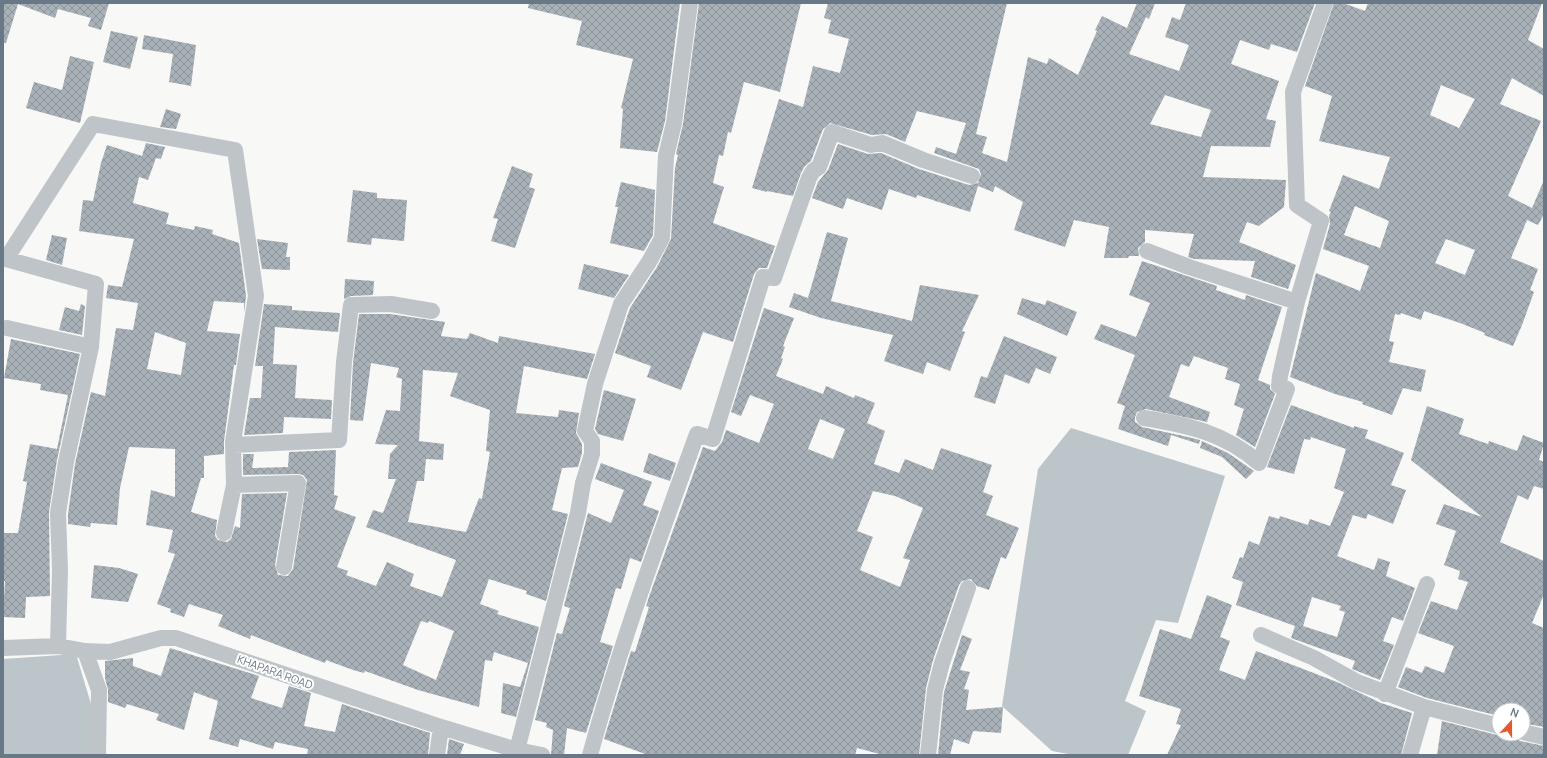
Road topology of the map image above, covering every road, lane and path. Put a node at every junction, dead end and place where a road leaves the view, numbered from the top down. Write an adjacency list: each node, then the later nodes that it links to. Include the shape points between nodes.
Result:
1 (690, 3): 26 (street, via 674,123 666,156 662,238 621,304 595,384 585,431 592,441 592,454)
2 (1325, 3): 5 (street, via 1293,92 1297,205 1321,221)
3 (972, 176): 30 (street, via 882,143 871,146 832,132 818,168 809,178 774,278 763,277 713,439 697,434 637,600 608,688)
4 (1147, 251): 5 (street, via 1210,275)
5 (1297, 302): 9 (street, via 1279,386 1287,389 1259,463 1245,450 1216,435 1174,423)
6 (432, 311): 10 (street, via 391,304 351,305 339,440)
7 (7, 328): 8 (street)
8 (91, 348): 10 (street, via 96,284 6,260 93,124 235,150 256,296); 17 (street, via 66,462 58,513)
9 (1144, 418)
10 (234, 445): 11 (street)
11 (234, 485): 12 (street); 13 (street, via 298,483)
12 (224, 533)
13 (284, 567)
14 (1427, 584): 20 (street)
15 (968, 588): 31 (street, via 935,690)
16 (1261, 635): 20 (street, via 1314,658)
17 (58, 646): 18 (street, KHAPARA ROAD); 19 (street, KHAPARA ROAD)
18 (3, 648)
19 (85, 651): 23 (street, KHAPARA ROAD, via 110,652 161,638 176,638); 27 (street, via 99,690)
20 (1385, 694): 21 (street)
21 (1424, 707): 22 (street); 32 (street)
22 (1491, 724)
23 (441, 727): 26 (street, KHAPARA ROAD); 28 (street)
24 (1531, 734): 25 (street)
25 (1544, 737)
26 (517, 750): 29 (street, KHAPARA ROAD)
27 (98, 755)
28 (437, 755)
29 (542, 755)
30 (590, 755)
31 (928, 755)
32 (1410, 755)

